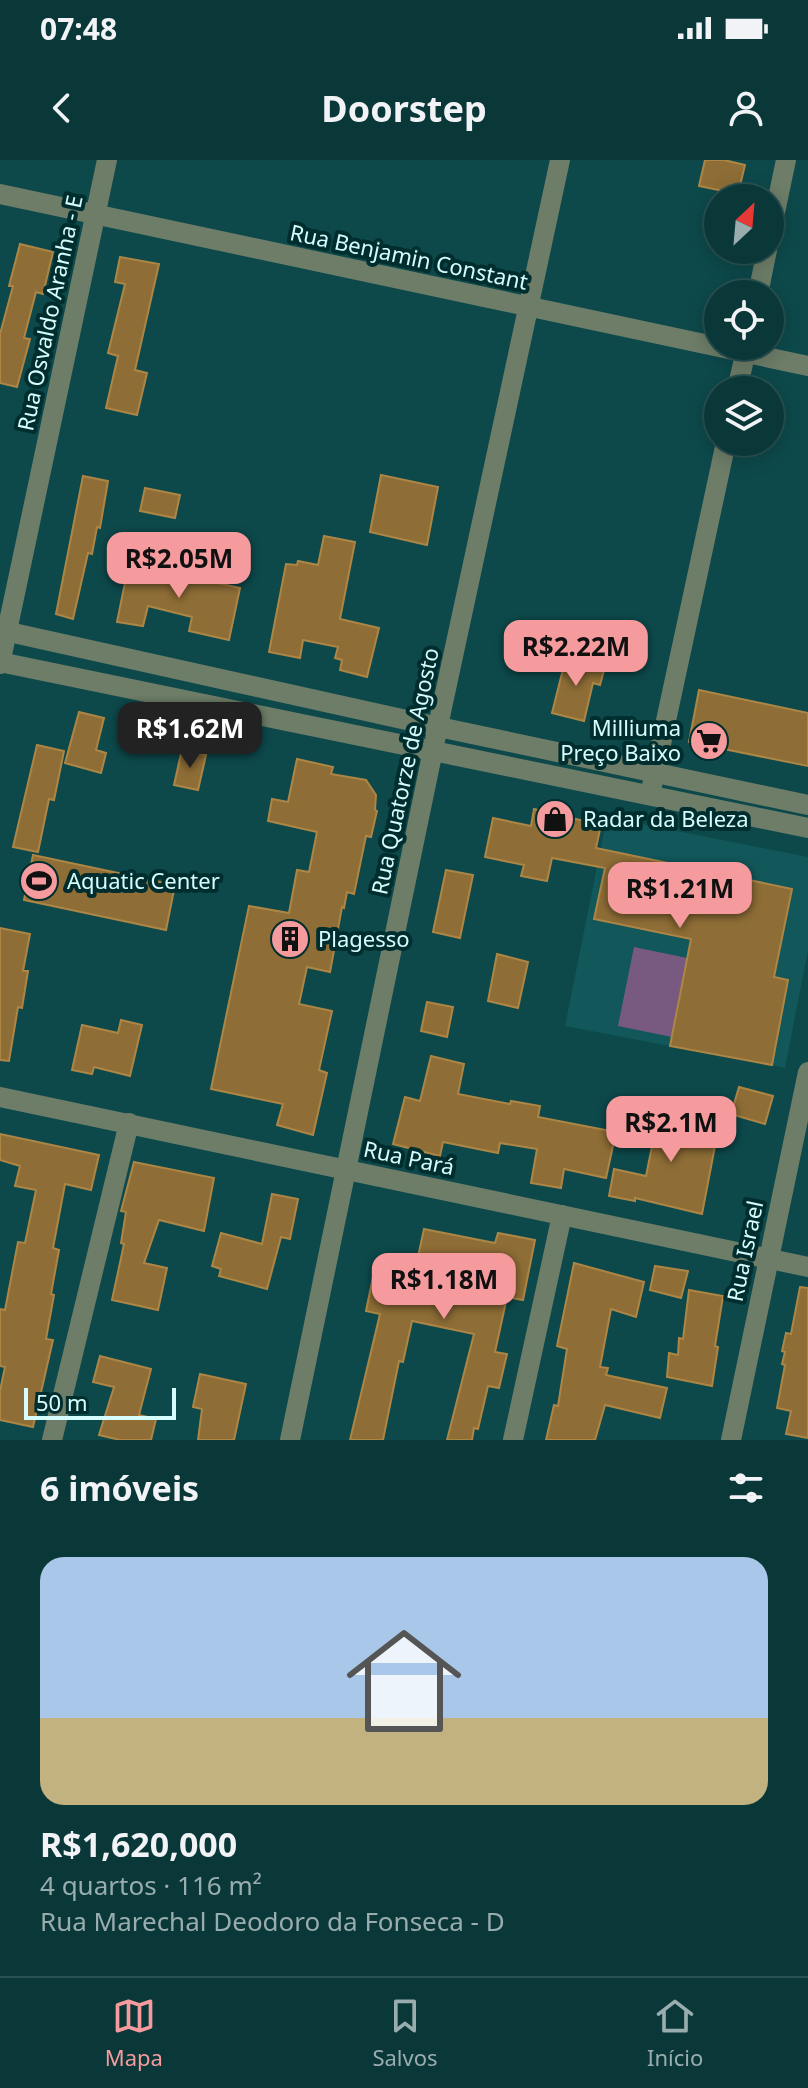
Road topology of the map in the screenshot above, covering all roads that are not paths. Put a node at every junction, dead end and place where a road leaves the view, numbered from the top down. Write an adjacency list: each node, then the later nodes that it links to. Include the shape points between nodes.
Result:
1 (107, 160): 6 (street, Rua Osvaldo Aranha - E)
2 (560, 160): 7 (street, Rua Quatorze de Agosto)
3 (786, 160): 4 (street)
4 (781, 184)
5 (0, 194): 6 (street, Rua Benjamin Constant)
6 (96, 214): 7 (street, Rua Benjamin Constant); 12 (street, Rua Osvaldo Aranha - E)
7 (529, 307): 8 (street, Rua Benjamin Constant); 14 (street, Rua Quatorze de Agosto)
8 (704, 341)
9 (784, 359): 10 (street, Rua Benjamin Constant)
10 (808, 366)
11 (723, 456): 17 (street)
12 (3, 631): 13 (street, Rua Osvaldo Aranha - E); 14 (street)
13 (0, 663): 16 (street)
14 (437, 726): 15 (street); 16 (street, Rua Quatorze de Agosto)
15 (556, 751): 17 (street); 18 (street)
16 (440, 754): 18 (street); 27 (street, Rua Quatorze de Agosto)
17 (655, 771): 19 (street); 20 (street)
18 (552, 777): 19 (street)
19 (650, 795): 22 (street)
20 (766, 797): 21 (street); 22 (street)
21 (808, 805)
22 (762, 818): 23 (street)
23 (808, 828)
24 (808, 1072): 29 (street, Rua Israel)
25 (0, 1097): 26 (street, Rua Pará)
26 (129, 1123): 27 (street, Rua Pará); 31 (street)
27 (347, 1170): 28 (street, Rua Pará); 32 (street, Rua Quatorze de Agosto)
28 (562, 1215): 29 (street, Rua Pará); 33 (street)
29 (768, 1259): 30 (street, Rua Pará); 34 (street, Rua Israel)
30 (808, 1267)
31 (52, 1440)
32 (290, 1440)
33 (513, 1440)
34 (731, 1440)

